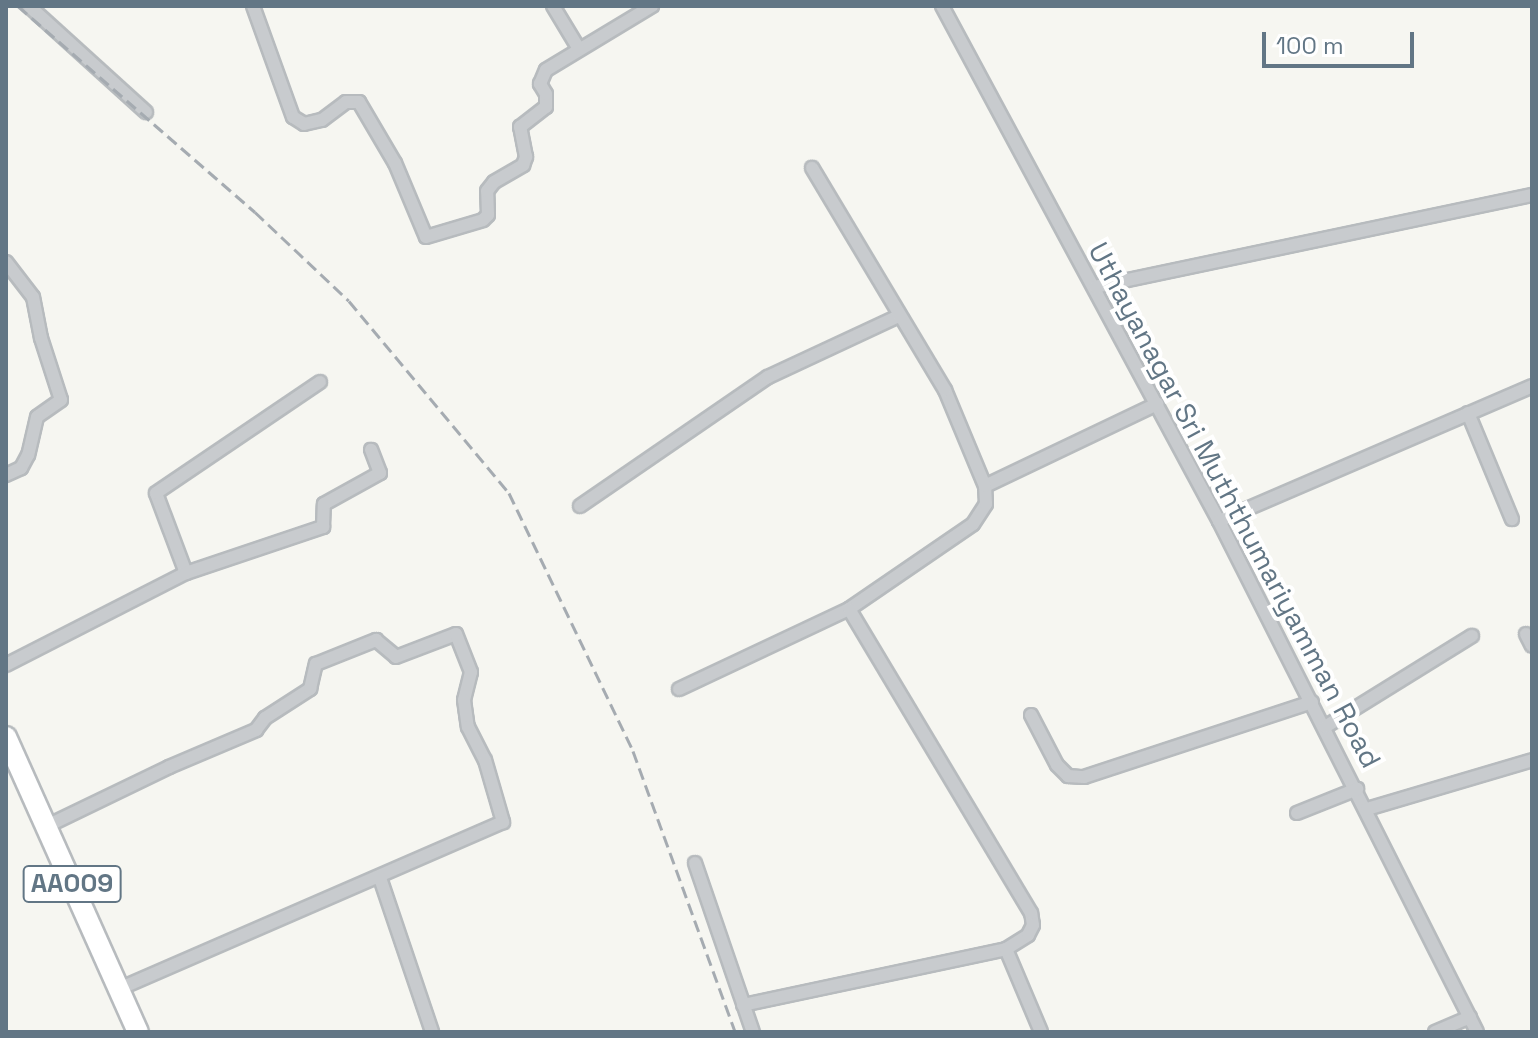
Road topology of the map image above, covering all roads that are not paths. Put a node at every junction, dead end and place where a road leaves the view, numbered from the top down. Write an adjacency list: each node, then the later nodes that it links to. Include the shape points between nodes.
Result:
1 (29, 6): 7 (street)
2 (253, 6): 6 (street, via 293,117 304,124 322,120 346,102 359,102 395,163 426,237 488,215 487,191 523,165 526,157 520,127 546,107 541,77)
3 (553, 6): 6 (street)
4 (652, 6): 6 (street)
5 (942, 6): 11 (street, Uthayanagar Sri Muththumariyamman Road)
6 (579, 49)
7 (146, 112)
8 (812, 168): 12 (street)
9 (1532, 195): 11 (street)
10 (6, 262): 18 (street, via 33,297 61,400 37,417 28,455 21,468)
11 (1095, 287): 15 (street, Uthayanagar Sri Muththumariyamman Road)
12 (899, 316): 19 (street, via 945,390); 20 (street, via 768,377)
13 (320, 382): 23 (street, via 156,493)
14 (1532, 386): 16 (street)
15 (1157, 404): 19 (street); 22 (street, Uthayanagar Sri Muththumariyamman Road)
16 (1468, 413): 21 (street); 22 (street)
17 (371, 450): 23 (street, via 380,473 324,504 323,527)
18 (6, 475)
19 (985, 486): 24 (street, via 986,504 973,524)
20 (580, 506)
21 (1512, 519)
22 (1219, 521): 30 (street, Uthayanagar Sri Muththumariyamman Road)
23 (186, 573): 28 (street)
24 (849, 609): 29 (street); 41 (street, via 1031,913 1028,935)
25 (1526, 634): 27 (street)
26 (1472, 636): 32 (street)
27 (1532, 646)
28 (6, 665)
29 (679, 689)
30 (1312, 702): 31 (street, via 1084,777 1068,776 1057,765); 32 (street, Uthayanagar Sri Muththumariyamman Road)
31 (1031, 715)
32 (1325, 727): 35 (street, Uthayanagar Sri Muththumariyamman Road)
33 (6, 737): 38 (highway, AA009)
34 (1532, 760): 36 (street)
35 (1357, 789): 36 (street, Uthayanagar Sri Muththumariyamman Road); 37 (street)
36 (1367, 809): 44 (street, Uthayanagar Sri Muththumariyamman Road)
37 (1297, 813)
38 (47, 826): 40 (street, via 256,730 265,718 310,689 316,664 376,640 396,657 456,634 471,672 464,700 468,727 485,760 503,822); 42 (highway, AA009)
39 (695, 863): 43 (street)
40 (380, 878): 42 (street); 46 (street)
41 (1006, 949): 43 (street); 48 (street)
42 (119, 989): 45 (highway, AA009)
43 (743, 1005): 47 (street)
44 (1470, 1017): 49 (street); 50 (street, Uthayanagar Sri Muththumariyamman Road)
45 (138, 1032)
46 (432, 1032)
47 (753, 1032)
48 (1041, 1032)
49 (1435, 1032)
50 (1477, 1032)

